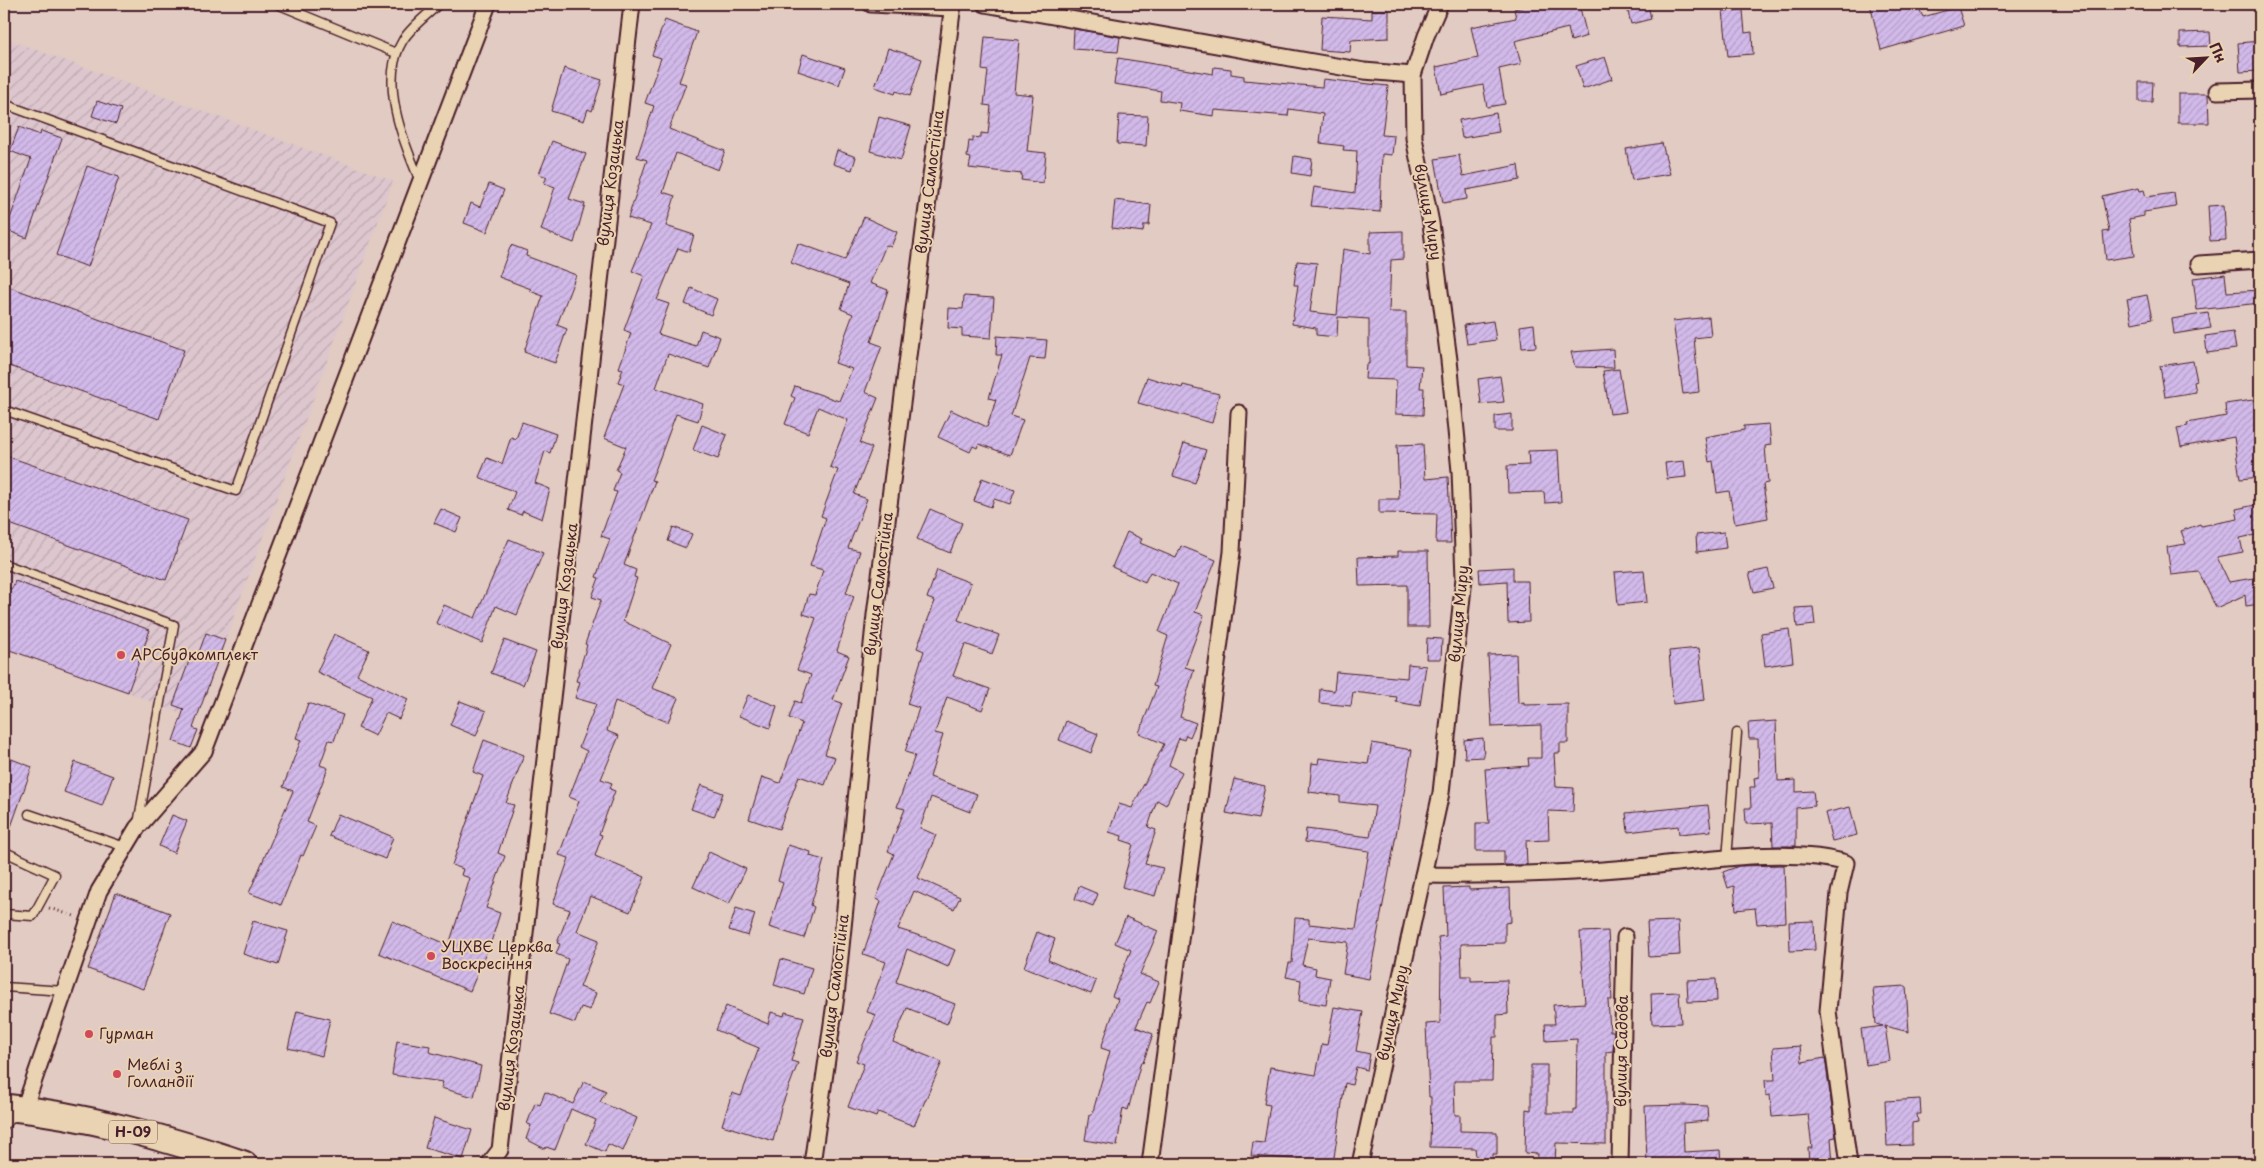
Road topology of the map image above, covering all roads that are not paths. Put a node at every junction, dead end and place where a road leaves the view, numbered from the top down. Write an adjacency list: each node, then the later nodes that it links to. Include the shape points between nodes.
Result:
1 (278, 4): 9 (lane)
2 (439, 4): 9 (lane, via 405,38)
3 (488, 4): 14 (street)
4 (632, 4): 34 (street, вулиця Козацька, via 500,1150)
5 (871, 4): 8 (street)
6 (985, 4): 10 (street, via 1364,71)
7 (1440, 4): 10 (street, вулиця Миру)
8 (952, 6): 35 (street, вулиця Самостійна, via 876,605 836,996)
9 (396, 53): 14 (lane, via 394,95 398,124)
10 (1413, 76): 26 (street, вулиця Миру, via 1414,138 1431,224 1449,360 1460,471 1464,578 1441,793)
11 (2260, 90): 12 (street)
12 (2217, 91)
13 (4, 104): 17 (lane, via 330,223 236,491)
14 (420, 182): 22 (street, via 204,751)
15 (2260, 260): 16 (street)
16 (2199, 264)
17 (4, 410)
18 (1239, 413): 36 (street, via 1232,552)
19 (4, 564): 22 (lane, via 174,626)
20 (1737, 733): 25 (lane)
21 (29, 814): 23 (lane)
22 (137, 828): 23 (street)
23 (125, 848): 30 (street, via 99,891)
24 (5, 852): 27 (lane, via 55,875 33,916)
25 (1727, 859): 26 (street, via 1509,876); 39 (street, via 1826,857 1846,863 1839,893 1828,1011)
26 (1423, 875): 37 (street, вулиця Миру)
27 (4, 914)
28 (1625, 937): 38 (street, вулиця Садова)
29 (4, 986): 30 (lane)
30 (65, 991): 31 (street)
31 (14, 1108): 32 (lane); 33 (main road, Н-09, via 70,1117 179,1143)
32 (4, 1125)
33 (241, 1164)
34 (489, 1164)
35 (812, 1164)
36 (1150, 1164)
37 (1360, 1164)
38 (1620, 1164)
39 (1849, 1164)

